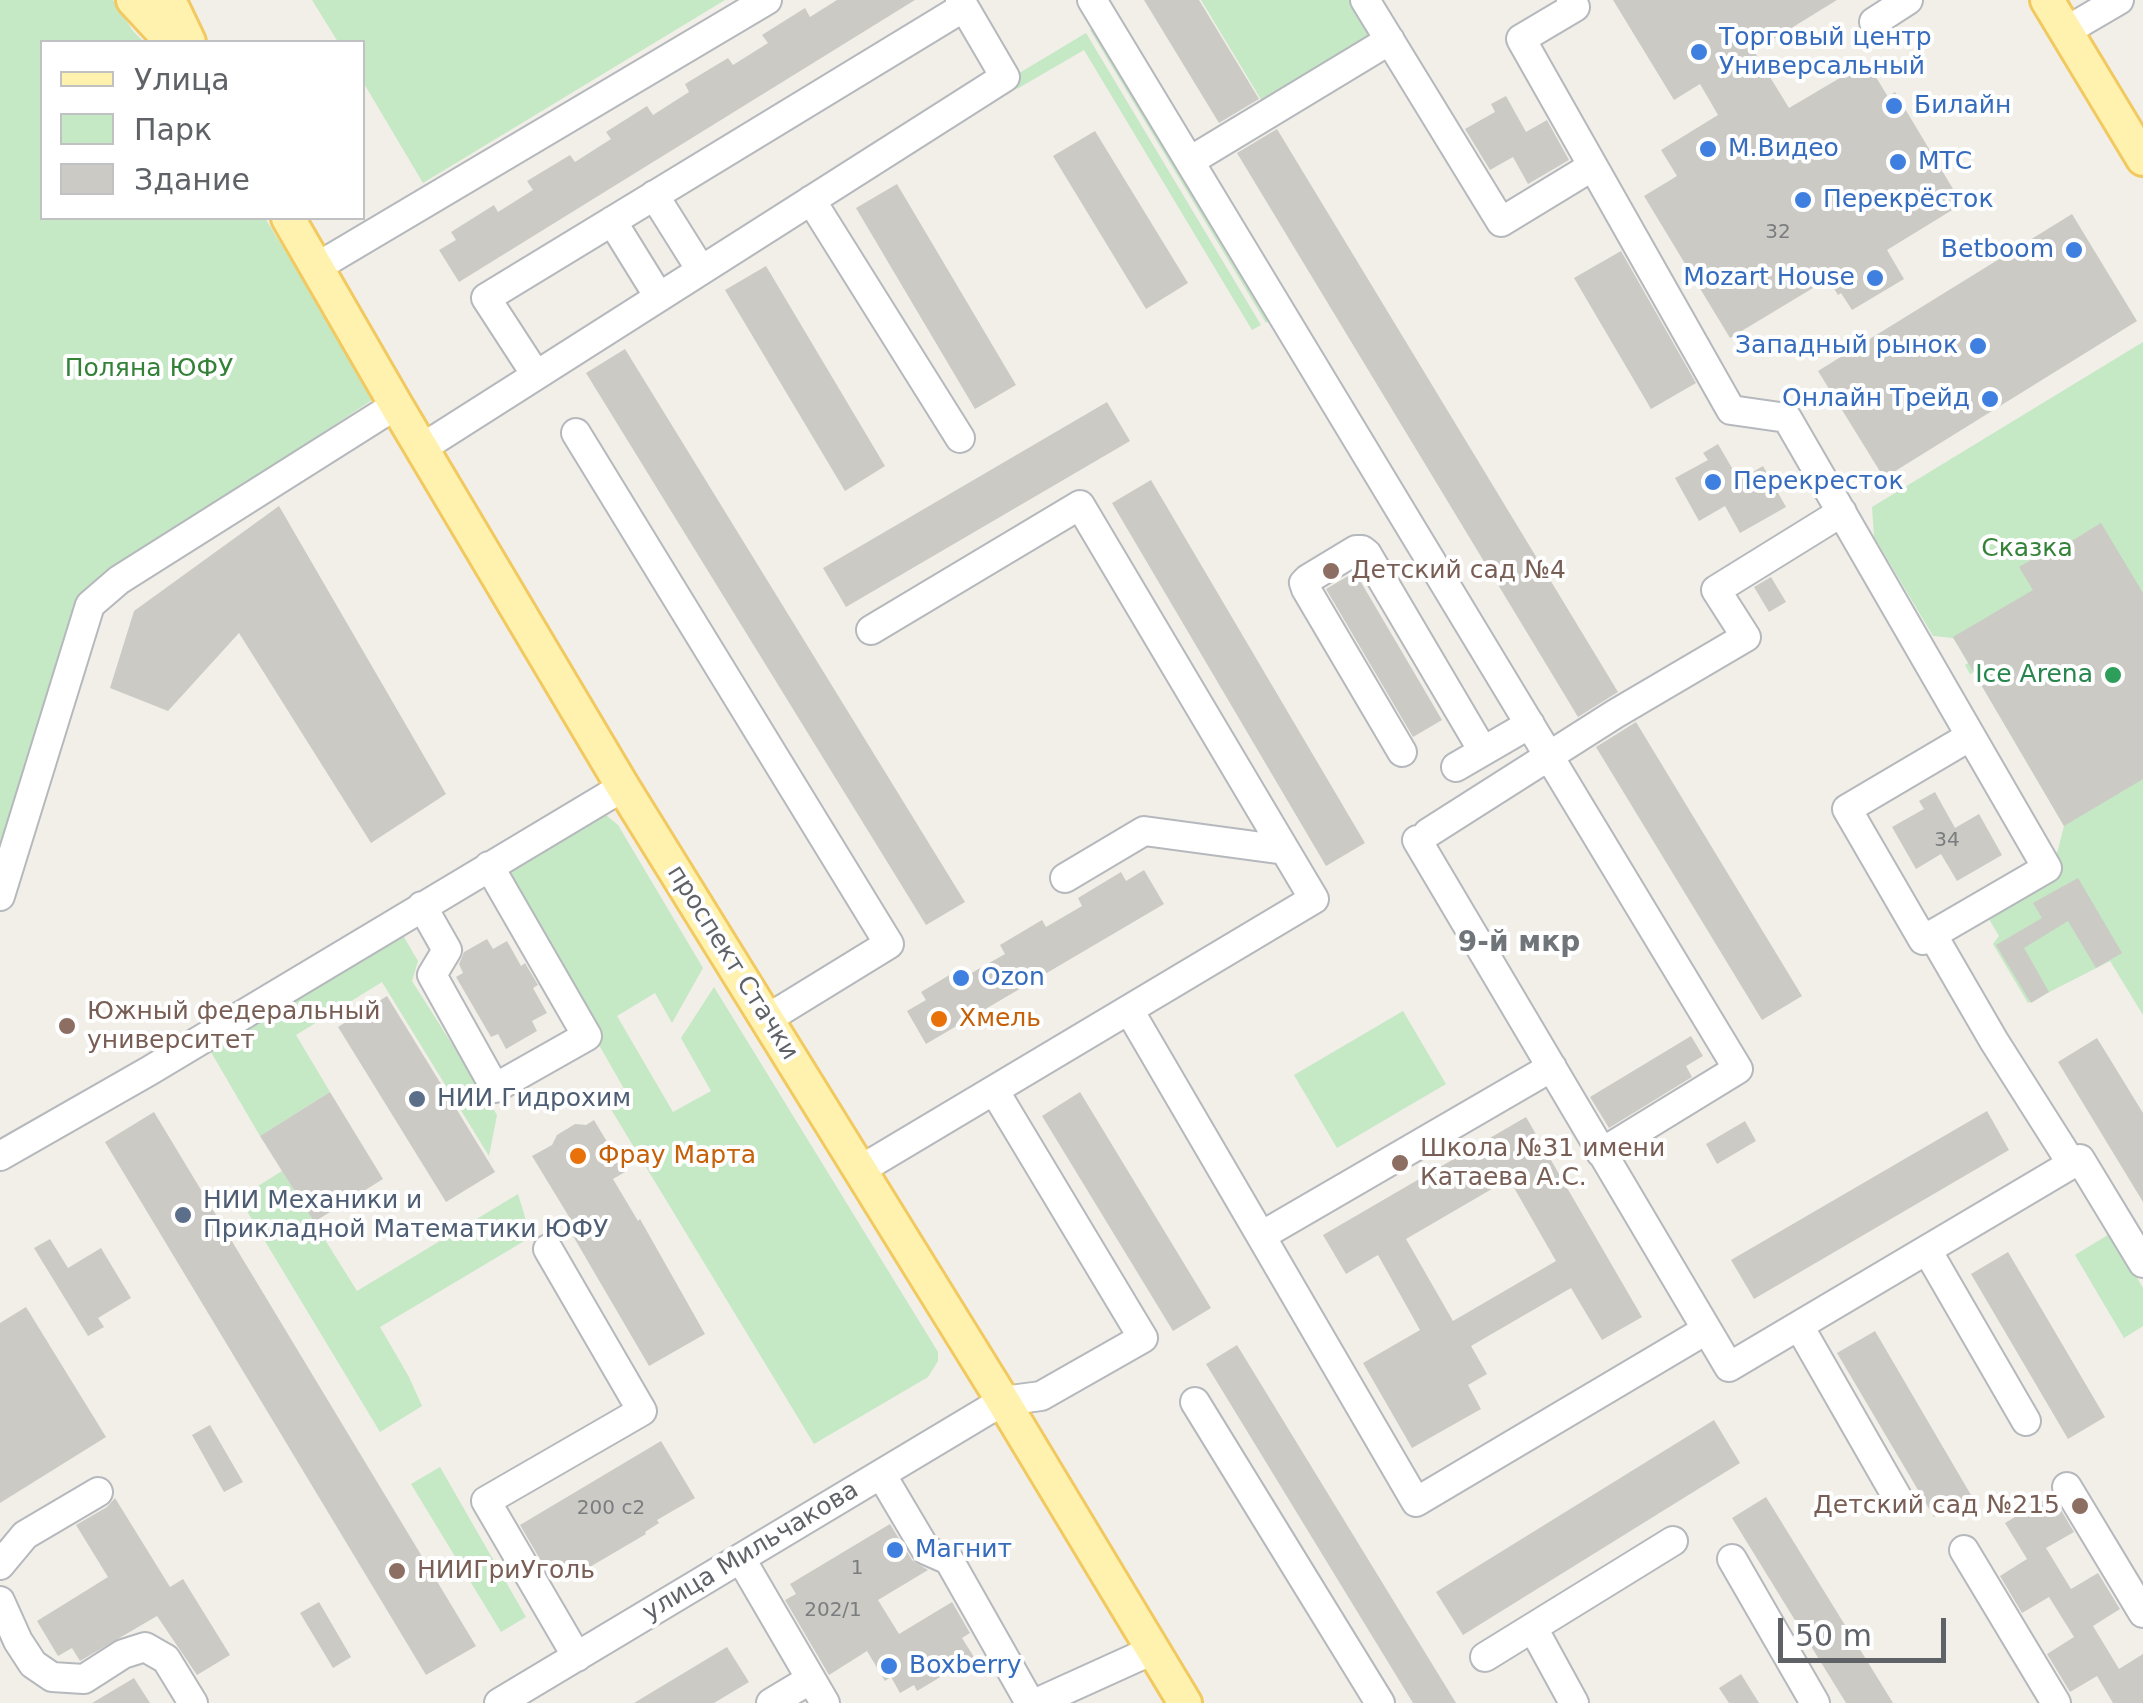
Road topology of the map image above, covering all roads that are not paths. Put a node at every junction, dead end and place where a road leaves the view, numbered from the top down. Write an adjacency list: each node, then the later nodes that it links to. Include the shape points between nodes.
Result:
1 (133, 0): 13 (main road)
2 (169, 0): 14 (main road)
3 (767, 0): 23 (street)
4 (1092, 0): 17 (street)
5 (1365, 0): 15 (street)
6 (1572, 0): 18 (street, via 1575,7 1521,40)
7 (1908, 0): 11 (street)
8 (2047, 0): 12 (main road)
9 (2120, 0): 12 (street)
10 (962, 3): 19 (street); 20 (street, via 1004,76)
11 (1874, 22)
12 (2066, 31): 16 (main road)
13 (170, 40)
14 (189, 40)
15 (1390, 40): 17 (street); 18 (street, via 1501,222)
16 (2143, 159)
17 (1190, 160): 33 (street)
18 (1593, 166): 31 (street, via 1730,410 1788,418)
19 (654, 196): 22 (street); 24 (street)
20 (811, 200): 24 (street); 29 (street)
21 (289, 220): 23 (main road, проспект Стачки)
22 (612, 221): 25 (street); 26 (street, via 486,298)
23 (317, 267): 27 (main road, проспект Стачки)
24 (701, 270): 25 (street)
25 (659, 296): 26 (street)
26 (536, 375): 30 (street)
27 (396, 405): 30 (main road, проспект Стачки); 41 (street, via 119,580 90,605)
28 (576, 433): 48 (street, via 889,944)
29 (960, 438)
30 (422, 448): 39 (main road, проспект Стачки)
31 (1842, 512): 34 (street); 37 (street, via 1716,590 1746,638)
32 (871, 630): 40 (street, via 1080,505)
33 (1530, 724): 35 (street); 37 (street)
34 (1970, 737): 46 (street, via 2047,868); 46 (street, via 1847,809 1922,940)
35 (1483, 751): 36 (street, via 1367,554 1356,550 1304,583); 38 (street)
36 (1402, 752)
37 (1550, 756): 49 (street, via 1422,836); 51 (street, via 1738,1069)
38 (1456, 767)
39 (623, 787): 42 (street); 48 (main road, проспект Стачки)
40 (1285, 850): 43 (street, via 1144,830); 47 (street, via 1314,899)
41 (5, 862): 44 (street)
42 (489, 866): 45 (street); 45 (street, via 587,1036 496,1088 432,975 447,950)
43 (1065, 878)
44 (0, 896)
45 (422, 906): 52 (street)
46 (1932, 934): 53 (street)
47 (1128, 1010): 50 (street); 55 (street)
48 (767, 1019): 54 (main road, проспект Стачки)
49 (1552, 1067): 51 (street); 55 (street)
50 (994, 1090): 54 (street); 61 (street, улица Мильчакова, via 1143,1338 1041,1396)
51 (1601, 1153): 60 (street)
52 (0, 1156)
53 (2072, 1164): 57 (street); 58 (street, via 2080,1159)
54 (860, 1170): 61 (main road, проспект Стачки)
55 (1262, 1236): 60 (street, via 1416,1502)
56 (548, 1249): 77 (street, via 642,1411 486,1500)
57 (1927, 1250): 59 (street); 63 (street)
58 (2143, 1263)
59 (1799, 1326): 60 (street, via 1729,1367); 67 (street)
60 (1706, 1330)
61 (1002, 1402): 64 (street, улица Мильчакова); 76 (main road, проспект Стачки)
62 (1195, 1402): 85 (street)
63 (2026, 1421)
64 (882, 1474): 70 (street, улица Мильчакова); 83 (street, via 926,1550 949,1560)
65 (2067, 1486): 74 (street)
66 (98, 1492): 72 (street, via 25,1535)
67 (1897, 1497)
68 (1673, 1541): 75 (street)
69 (1964, 1550): 88 (street)
70 (741, 1559): 77 (street, улица Мильчакова); 79 (street)
71 (1732, 1559): 87 (street)
72 (0, 1565)
73 (0, 1602): 80 (street, via 33,1664 52,1677 84,1679 145,1647 166,1658)
74 (2143, 1613)
75 (1533, 1628): 78 (street); 86 (street)
76 (1153, 1650): 83 (street); 84 (main road, проспект Стачки)
77 (577, 1657): 81 (street, улица Мильчакова)
78 (1485, 1657)
79 (818, 1691): 82 (street)
80 (193, 1703)
81 (499, 1703)
82 (770, 1703)
83 (1033, 1703)
84 (1185, 1703)
85 (1380, 1703)
86 (1574, 1703)
87 (1815, 1703)
88 (2056, 1703)

